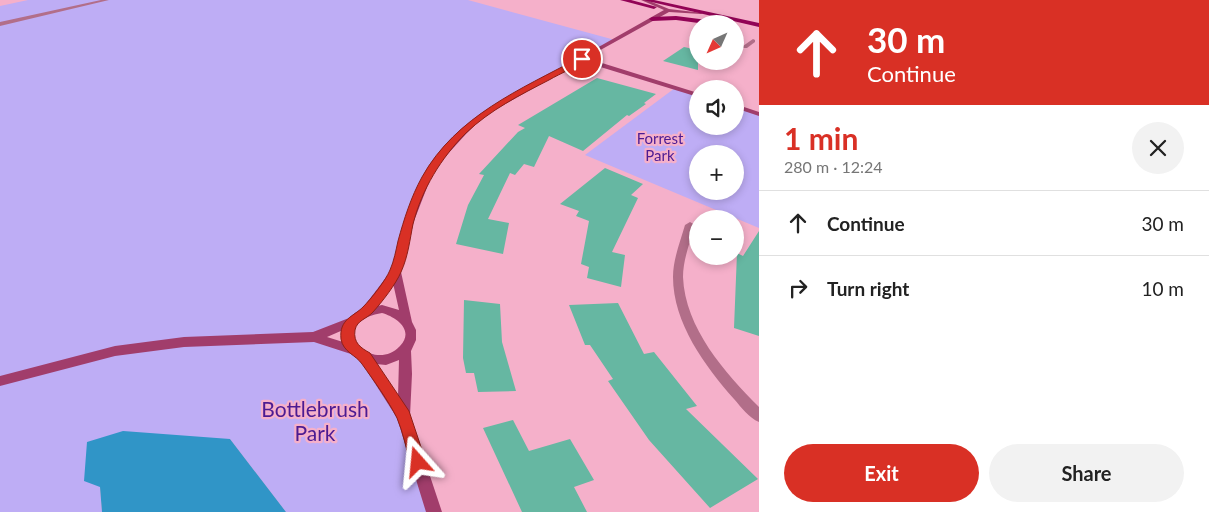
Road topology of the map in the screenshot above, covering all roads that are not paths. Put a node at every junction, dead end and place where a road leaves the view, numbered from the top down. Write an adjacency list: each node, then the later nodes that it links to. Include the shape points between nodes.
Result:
1 (107, 0): 9 (street)
2 (623, 0): 4 (main road)
3 (644, 0): 4 (street); 5 (main road)
4 (668, 10): 5 (street); 6 (main road); 7 (street)
5 (708, 14): 10 (main road)
6 (689, 15)
7 (652, 19): 8 (main road); 15 (street)
8 (689, 20)
9 (0, 24)
10 (759, 25)
11 (744, 28): 12 (main road)
12 (759, 32)
13 (753, 41): 14 (street)
14 (746, 47)
15 (582, 59): 16 (street); 20 (street, via 482,115 442,154 417,200)
16 (689, 92)
17 (744, 109): 18 (street)
18 (759, 114)
19 (689, 228): 30 (street, via 679,263 682,302 700,343)
20 (396, 272): 21 (street); 22 (street)
21 (367, 311): 22 (street, via 389,310); 23 (street)
22 (407, 320): 26 (street, via 412,335)
23 (352, 322): 24 (street); 25 (street, via 348,339)
24 (314, 337): 25 (street); 28 (street, via 184,342 115,351)
25 (354, 350): 27 (street)
26 (405, 351): 27 (street, via 382,360); 29 (street)
27 (366, 357): 29 (street)
28 (0, 381)
29 (404, 416): 31 (street)
30 (759, 416)
31 (434, 512)

